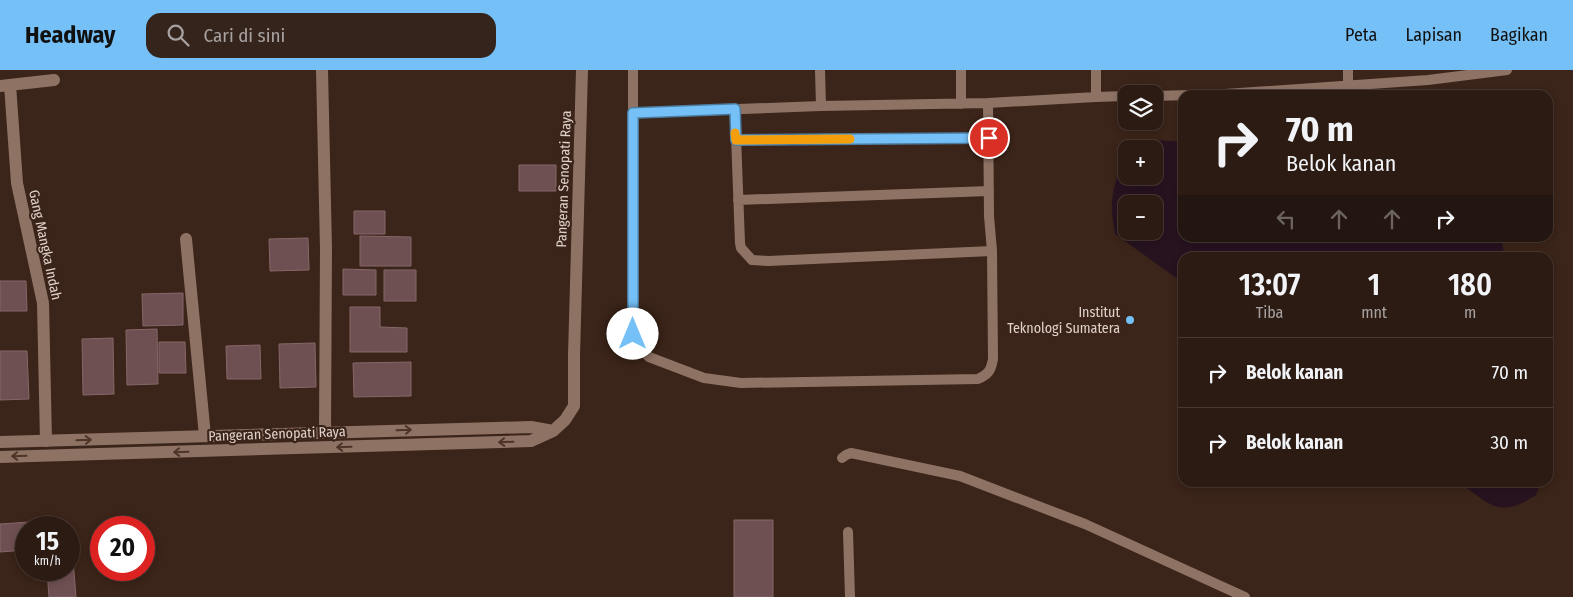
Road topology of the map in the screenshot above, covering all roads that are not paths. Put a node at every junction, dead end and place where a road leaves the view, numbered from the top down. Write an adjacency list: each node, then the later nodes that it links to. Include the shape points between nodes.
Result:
1 (322, 70): 29 (street, via 326,248)
2 (582, 70): 28 (street, Pangeran Senopati Raya, via 574,406)
3 (633, 70): 21 (lane)
4 (820, 70): 19 (lane)
5 (961, 70): 18 (lane)
6 (1096, 70): 16 (lane)
7 (1348, 70): 10 (lane)
8 (1506, 70): 10 (lane, via 1428,80)
9 (54, 80): 11 (street)
10 (1348, 85): 12 (lane)
11 (5, 86): 31 (street, Gang Mangka Indah, via 17,184 43,303)
12 (1280, 90)
13 (1178, 95): 15 (lane)
14 (1118, 96): 16 (lane)
15 (1163, 96)
16 (1096, 97): 17 (lane)
17 (988, 103): 18 (lane); 22 (lane)
18 (961, 104): 19 (lane)
19 (821, 106): 20 (lane)
20 (735, 109): 21 (lane); 23 (lane)
21 (633, 113): 27 (lane, via 633,334 649,357 704,378 741,383 978,379 991,370 993,359)
22 (989, 138): 23 (lane); 24 (lane)
23 (736, 140): 25 (lane)
24 (989, 191): 25 (lane); 27 (lane)
25 (738, 200): 27 (lane, via 741,248 752,260)
26 (186, 239): 30 (street)
27 (992, 250)
28 (553, 431): 29 (street, Pangeran Senopati Raya, one-way to 28, via 531,427); 33 (street, Pangeran Senopati Raya, one-way to 33, via 531,441)
29 (325, 433): 30 (street, Pangeran Senopati Raya)
30 (205, 436): 31 (street, Pangeran Senopati Raya, one-way to 30)
31 (46, 441): 32 (street, Pangeran Senopati Raya)
32 (0, 442)
33 (0, 457)
34 (842, 458): 37 (lane, via 851,453 960,476 1085,524)
35 (848, 532): 36 (lane)
36 (850, 597)
37 (1246, 597)

